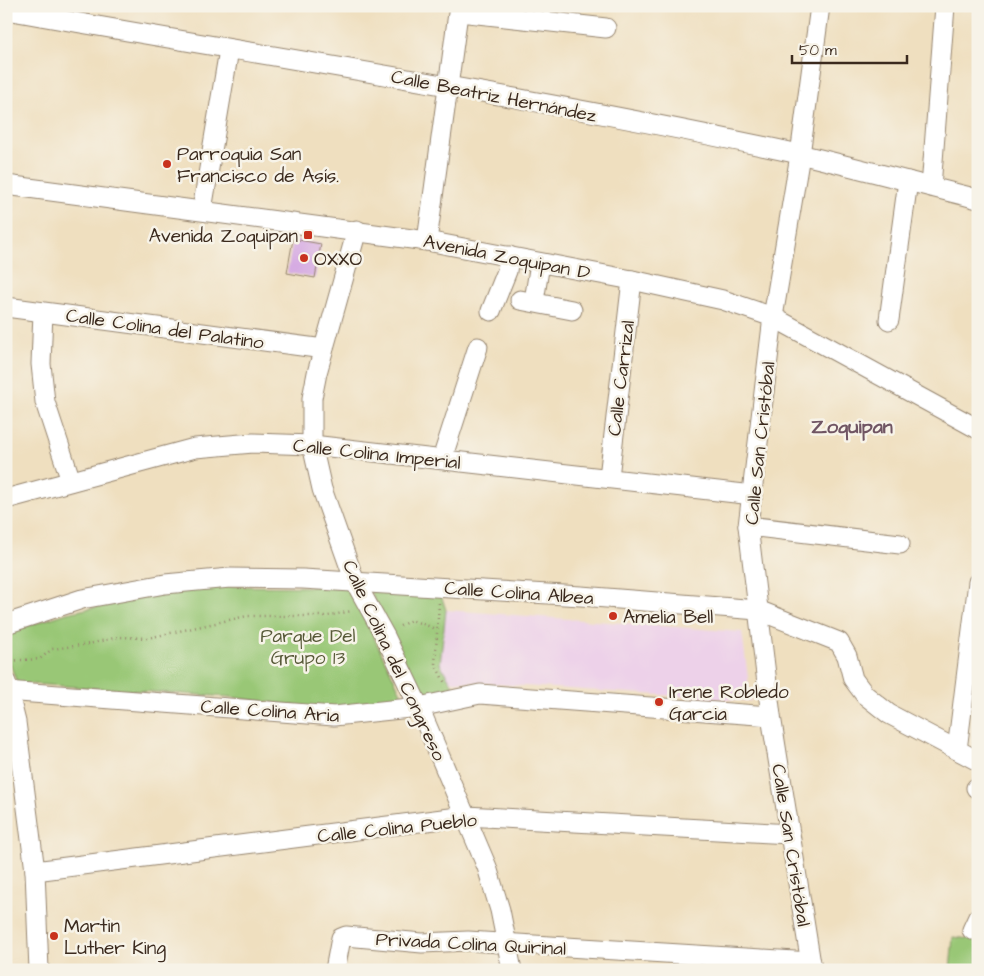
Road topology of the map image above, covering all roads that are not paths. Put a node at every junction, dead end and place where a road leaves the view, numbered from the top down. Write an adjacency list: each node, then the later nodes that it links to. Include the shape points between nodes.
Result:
1 (820, 6): 8 (street, Calle San Cristóbal)
2 (945, 6): 11 (street)
3 (459, 9): 5 (street); 7 (street)
4 (6, 10): 6 (street, Calle Beatriz Hernández)
5 (606, 28)
6 (229, 50): 7 (street, Calle Beatriz Hernández); 13 (street)
7 (450, 86): 8 (street, Calle Beatriz Hernández); 15 (street)
8 (800, 155): 9 (street, Calle Beatriz Hernández); 23 (street, Calle San Cristóbal)
9 (908, 182): 11 (street, Calle Beatriz Hernández); 24 (street)
10 (6, 185): 13 (street, Avenida Zoquipan D)
11 (931, 187): 12 (street, Calle Beatriz Hernández)
12 (978, 199)
13 (202, 210): 14 (street, Avenida Zoquipan D)
14 (357, 230): 15 (street, Avenida Zoquipan D); 26 (street, Calle Colina del Congreso)
15 (427, 241): 16 (street, Avenida Zoquipan D)
16 (509, 256): 17 (street, Avenida Zoquipan D); 21 (street, via 507,271)
17 (540, 263): 18 (street, Avenida Zoquipan D); 20 (street, via 527,300)
18 (632, 280): 23 (street, Avenida Zoquipan D, via 723,300); 30 (street, Calle Carrizal)
19 (6, 307): 22 (street, Calle Colina del Palatino)
20 (572, 310)
21 (491, 311)
22 (43, 312): 26 (street, Calle Colina del Palatino); 31 (street, via 41,364 45,402)
23 (773, 317): 27 (street, Avenida Zoquipan D); 32 (street, Calle San Cristóbal)
24 (889, 320)
25 (478, 347): 29 (street)
26 (324, 349): 28 (street, Calle Colina del Congreso, via 312,398)
27 (978, 429)
28 (312, 445): 29 (street, Calle Colina Imperial); 31 (street, Calle Colina Imperial, via 253,443 195,448); 36 (street, Calle Colina del Congreso, via 322,489)
29 (442, 459): 30 (street, Calle Colina Imperial)
30 (609, 477): 32 (street, Calle Colina Imperial)
31 (71, 481): 33 (street, Calle Colina Imperial)
32 (752, 495): 34 (street, Calle San Cristóbal)
33 (6, 500)
34 (748, 526): 35 (street); 38 (street, Calle San Cristóbal)
35 (900, 544)
36 (355, 582): 38 (street, Calle Colina Albea); 39 (street, Calle Colina Albea, via 230,578 165,584 82,599); 42 (street, Calle Colina del Congreso)
37 (978, 582): 40 (street)
38 (758, 610): 43 (street, Calle San Cristóbal); 44 (street, Calle Colina Albea, via 839,642 847,656 853,679 865,695 889,714)
39 (6, 624)
40 (973, 655): 44 (street)
41 (7, 688): 42 (street, Calle Colina Aria, via 334,716); 48 (street)
42 (419, 708): 43 (street, Calle Colina Aria, via 480,694); 46 (street, Calle Colina del Congreso)
43 (771, 716): 47 (street, Calle San Cristóbal)
44 (957, 750): 45 (street, Calle Colina Albea)
45 (978, 761)
46 (466, 816): 47 (street, Calle Colina Pueblo); 48 (street, Calle Colina Pueblo); 49 (street, Calle Colina del Congreso, via 486,867)
47 (790, 834): 50 (street, Calle San Cristóbal)
48 (35, 871): 51 (street)
49 (508, 943): 50 (street, Privada Colina Quirinal); 52 (street, Privada Colina Quirinal, via 422,943 346,936 340,938); 53 (street, Calle Colina del Congreso)
50 (812, 966)
51 (39, 970)
52 (335, 970)
53 (512, 970)

